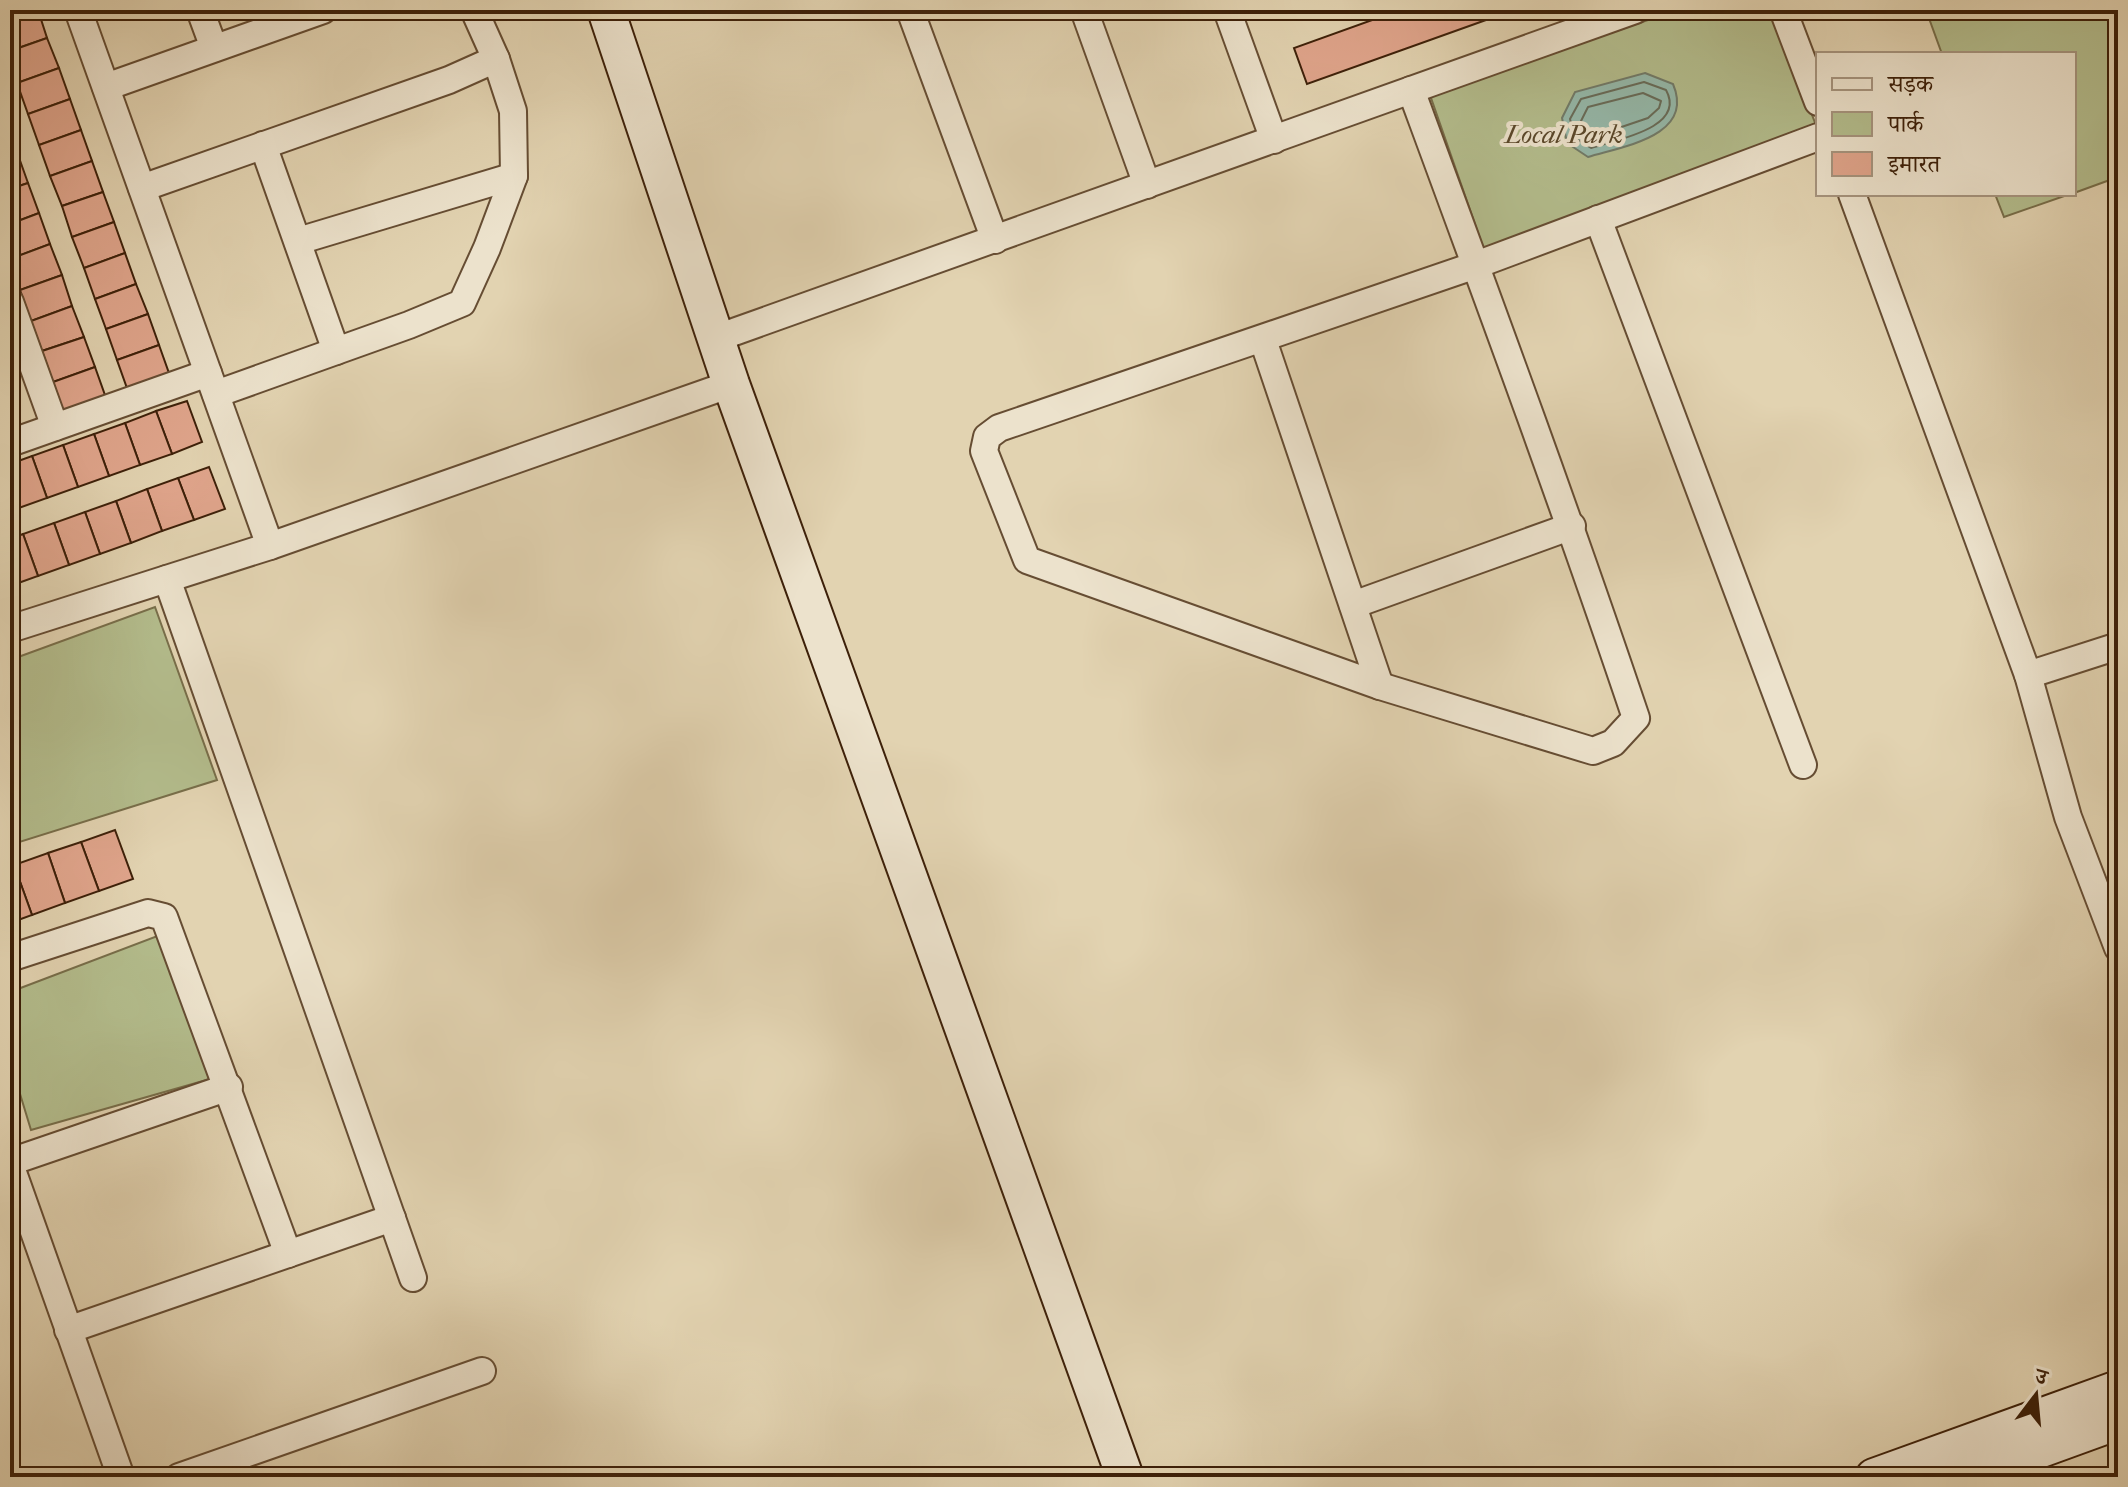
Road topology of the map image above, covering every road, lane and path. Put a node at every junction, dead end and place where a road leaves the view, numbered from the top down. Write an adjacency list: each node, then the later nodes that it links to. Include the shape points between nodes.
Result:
1 (78, 10): 14 (street)
2 (200, 10): 12 (street)
3 (323, 10): 11 (street)
4 (474, 10): 13 (street)
5 (606, 10): 29 (main road)
6 (910, 10): 25 (street)
7 (1084, 10): 21 (street)
8 (1227, 10): 18 (street)
9 (1635, 10): 15 (street)
10 (1783, 10): 16 (street)
11 (295, 14): 12 (street)
12 (214, 48): 14 (street)
13 (496, 59): 19 (street); 20 (street, via 513,111)
14 (106, 87): 22 (street)
15 (1411, 90): 18 (street); 27 (street)
16 (1816, 97)
17 (1816, 138): 24 (street)
18 (1274, 140): 21 (street)
19 (263, 145): 22 (street); 26 (street)
20 (514, 176): 26 (street); 31 (street, via 462,303)
21 (1147, 185): 25 (street)
22 (142, 188): 32 (street)
23 (1853, 196): 42 (street)
24 (1598, 219): 27 (street); 44 (street)
25 (995, 240): 29 (street)
26 (298, 241): 31 (street)
27 (1476, 265): 30 (street); 36 (street)
28 (10, 302): 34 (street)
29 (717, 338): 33 (main road)
30 (1263, 340): 39 (street); 43 (street, via 999,428 987,437 984,451 1027,560)
31 (336, 351): 32 (street)
32 (212, 383): 34 (street); 37 (street)
33 (731, 384): 37 (street); 58 (main road)
34 (55, 427): 35 (street)
35 (10, 443)
36 (1572, 526): 39 (street); 43 (street, via 1636,718 1613,743 1593,751)
37 (270, 546): 38 (street)
38 (167, 579): 40 (street); 49 (street)
39 (1353, 605): 43 (street)
40 (10, 629)
41 (2118, 646): 42 (street)
42 (2028, 675): 45 (street, via 2068,817)
43 (1380, 686)
44 (1803, 765)
45 (2118, 948)
46 (10, 958): 47 (street, via 148,913 164,917)
47 (229, 1087): 48 (street); 50 (street)
48 (10, 1163): 52 (street)
49 (392, 1218): 50 (street); 51 (street)
50 (288, 1254): 52 (street)
51 (413, 1278)
52 (68, 1330): 56 (street)
53 (482, 1371): 57 (street)
54 (2118, 1389): 59 (main road)
55 (2118, 1421): 60 (main road)
56 (121, 1477)
57 (179, 1477)
58 (1125, 1477)
59 (1874, 1477)
60 (1964, 1477)

